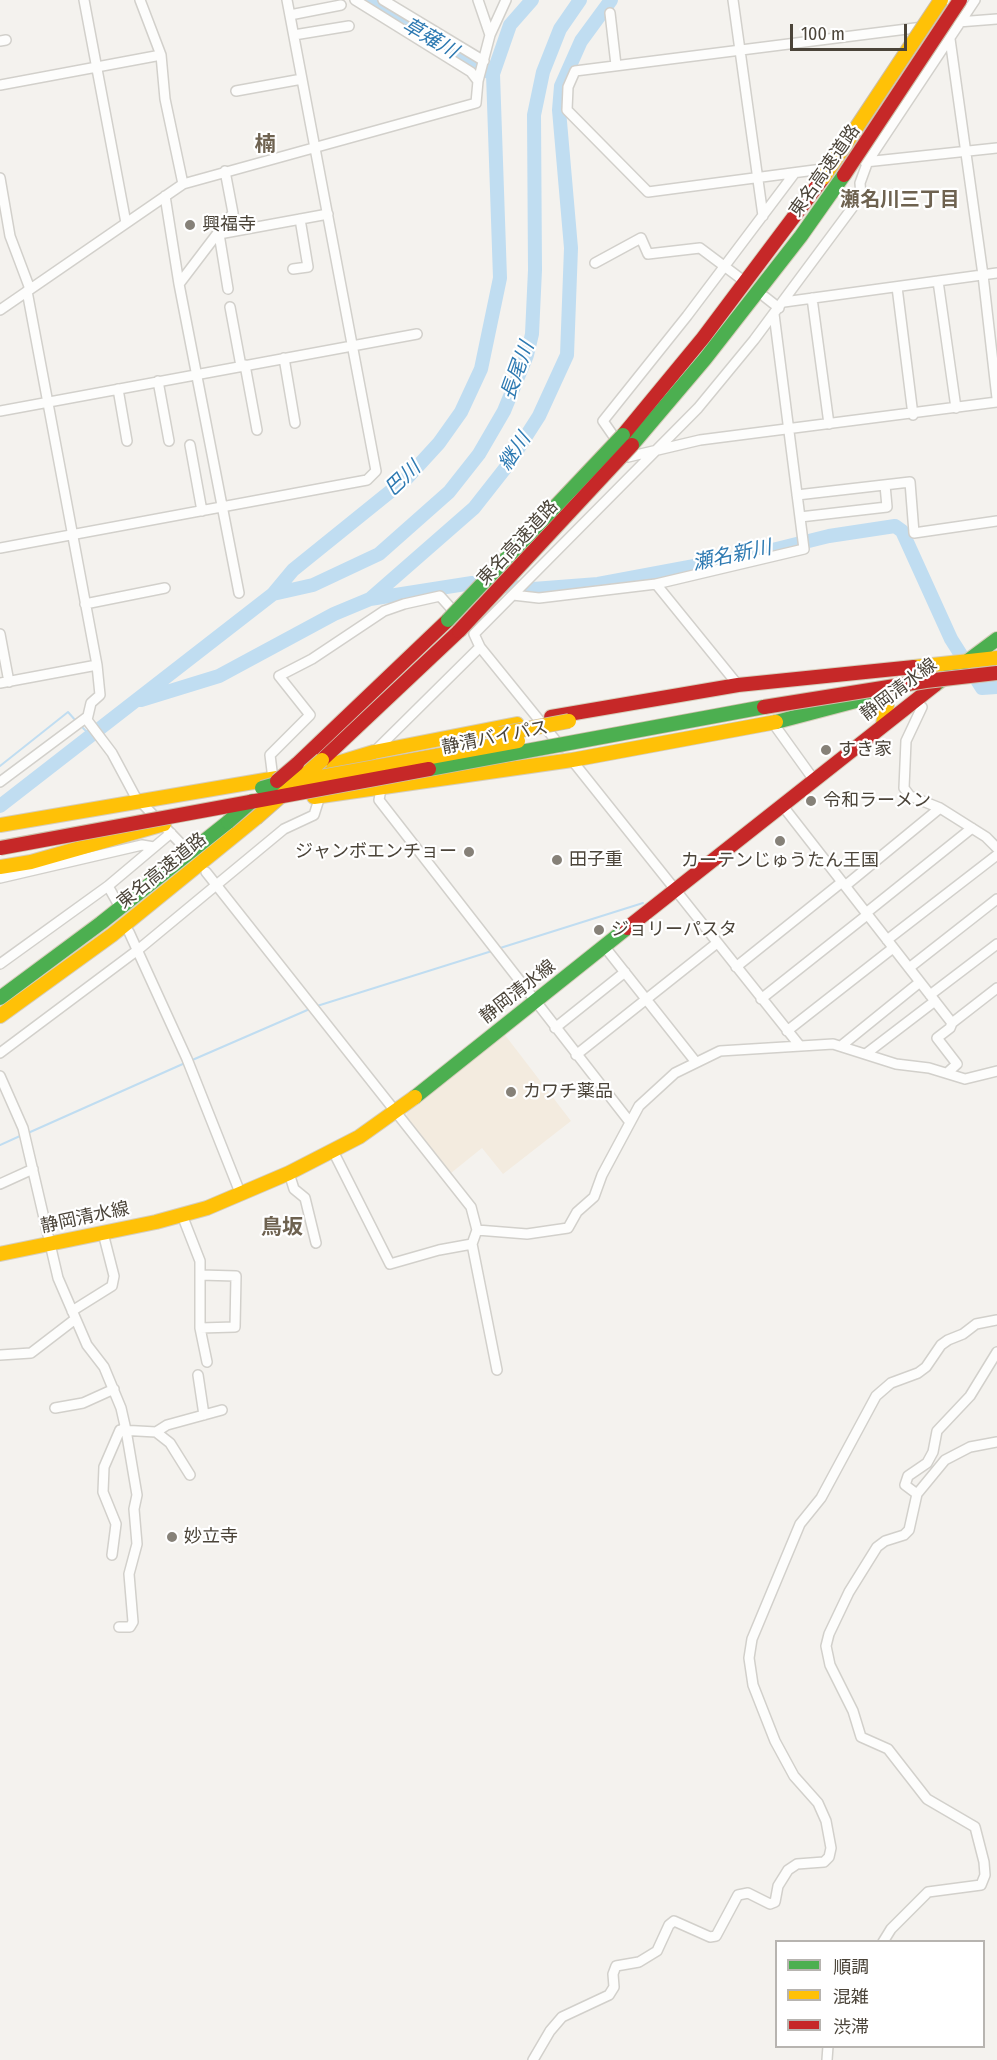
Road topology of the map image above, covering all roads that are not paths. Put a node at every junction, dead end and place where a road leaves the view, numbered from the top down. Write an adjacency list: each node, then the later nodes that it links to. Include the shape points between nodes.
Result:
1 (84, 0): 25 (street)
2 (140, 0): 22 (street)
3 (287, 0): 14 (street)
4 (355, 0): 27 (street, via 471,72)
5 (383, 0): 23 (street)
6 (478, 0): 19 (street)
7 (506, 0): 19 (street)
8 (733, 0): 21 (street)
9 (941, 0): 78 (main road, 東名高速道路, bridge, via 823,178)
10 (960, 0): 78 (main road, 東名高速道路, bridge, via 801,236 705,359)
11 (975, 0): 16 (street)
12 (342, 5): 14 (street)
13 (610, 13): 24 (street)
14 (290, 15): 18 (street)
15 (997, 19): 16 (street)
16 (962, 22): 20 (street); 21 (street)
17 (349, 26): 18 (street)
18 (294, 35): 26 (street)
19 (490, 35): 23 (street)
20 (950, 39): 32 (street); 33 (street)
21 (740, 50): 24 (street); 37 (street)
22 (161, 55): 25 (street); 38 (street, via 162,79)
23 (484, 61): 27 (street)
24 (616, 65): 37 (street, via 575,71 568,87 567,110 648,192)
25 (95, 68): 28 (street); 43 (street)
26 (302, 79): 29 (street); 30 (street)
27 (478, 81): 30 (street, via 476,103)
28 (0, 85)
29 (236, 91)
30 (315, 146): 34 (street); 40 (street)
31 (997, 148): 32 (street)
32 (967, 151): 33 (street); 49 (street)
33 (868, 161): 35 (street); 59 (street, via 860,183 861,196)
34 (225, 171): 38 (street); 44 (street, via 233,213)
35 (794, 174): 37 (street); 41 (street)
36 (0, 178): 55 (street, via 10,236)
37 (758, 178): 41 (street)
38 (183, 184): 39 (street)
39 (165, 196): 43 (street); 52 (street)
40 (328, 214): 42 (street); 62 (street)
41 (763, 216): 46 (street)
42 (300, 219): 44 (street); 47 (street, via 308,267)
43 (126, 223): 55 (street)
44 (219, 234): 52 (street); 54 (street)
45 (595, 262): 46 (street, via 641,238 648,254 700,248)
46 (725, 267): 50 (street); 82 (street, via 603,421 628,457)
47 (293, 269)
48 (997, 273): 49 (street)
49 (983, 275): 51 (street); 68 (street)
50 (740, 278)
51 (938, 281): 53 (street); 71 (street)
52 (179, 284): 65 (street)
53 (897, 286): 57 (street); 73 (street)
54 (228, 289)
55 (28, 290): 60 (street); 69 (street)
56 (765, 297): 59 (street)
57 (812, 298): 59 (street); 75 (street)
58 (231, 307): 64 (street)
59 (779, 308): 76 (street); 82 (street, via 698,408)
60 (0, 310)
61 (417, 334): 62 (street)
62 (353, 345): 63 (street); 85 (street, via 376,471 367,480)
63 (284, 358): 64 (street); 74 (street)
64 (243, 365): 65 (street); 77 (street)
65 (197, 374): 66 (street); 85 (street)
66 (158, 381): 67 (street); 80 (street)
67 (118, 389): 69 (street); 79 (street)
68 (997, 398)
69 (48, 402): 72 (street); 89 (street)
70 (997, 402): 71 (street)
71 (956, 408): 73 (street)
72 (0, 411)
73 (914, 415): 75 (street)
74 (295, 423)
75 (829, 424): 76 (street)
76 (789, 428): 82 (street, via 700,440); 84 (street)
77 (257, 430)
78 (627, 440): 120 (main road, 東名高速道路, bridge, via 459,631); 160 (main road, 東名高速道路, bridge, via 448,620 297,764 101,923)
79 (127, 441)
80 (169, 441)
81 (190, 445): 86 (street)
82 (656, 452): 94 (street)
83 (885, 485): 84 (street); 87 (street, via 887,507); 88 (street, via 910,482 914,533)
84 (797, 495): 87 (street)
85 (222, 508): 86 (street); 93 (street)
86 (202, 511): 89 (street)
87 (800, 517): 91 (street, via 804,549)
88 (997, 521)
89 (73, 535): 90 (street); 95 (street)
90 (0, 548)
91 (656, 584): 94 (street, via 539,598); 108 (street)
92 (165, 588): 95 (street)
93 (239, 593)
94 (513, 595): 97 (street)
95 (86, 604): 102 (street)
96 (0, 634): 107 (street)
97 (474, 634): 99 (street); 123 (street, via 440,596 384,611 279,676 310,715 270,755)
98 (997, 639): 101 (main road, 静岡清水線)
99 (480, 647): 114 (street); 118 (street)
100 (997, 660): 101 (main road); 123 (main road, 静清バイパス, bridge, via 839,683)
101 (966, 661): 105 (main road); 106 (main road, 静岡清水線)
102 (97, 665): 107 (street); 113 (street, via 100,695 91,703)
103 (997, 673): 123 (main road, 静清バイパス, bridge, via 926,681)
104 (997, 678): 106 (main road)
105 (799, 679): 108 (main road); 123 (main road, bridge, via 348,765)
106 (940, 682): 109 (main road); 112 (main road, 静岡清水線)
107 (4, 683)
108 (738, 684): 114 (main road)
109 (883, 694): 111 (main road); 116 (main road, via 887,705)
110 (922, 707): 117 (street)
111 (823, 710): 115 (main road); 123 (main road, bridge, via 391,783)
112 (900, 713): 116 (main road, 静岡清水線); 117 (street)
113 (87, 718): 122 (street); 126 (street)
114 (538, 719): 118 (main road); 119 (street)
115 (773, 723): 119 (main road); 121 (street)
116 (883, 724): 121 (main road, 静岡清水線)
117 (910, 733): 128 (street, via 906,741 904,788 910,796)
118 (374, 752): 120 (main road)
119 (572, 760): 124 (main road); 144 (street)
120 (323, 764): 123 (main road); 125 (street); 165 (main road, 東名高速道路, bridge, via 112,935)
121 (814, 780): 127 (main road, 静岡清水線)
122 (0, 782)
123 (265, 789): 126 (main road); 132 (main road, 静清バイパス); 134 (main road, 静清バイパス, bridge)
124 (381, 789): 125 (main road); 164 (street, via 379,800)
125 (320, 796): 130 (main road); 143 (street, via 314,815 284,829)
126 (141, 802): 129 (main road); 130 (street)
127 (782, 805): 141 (street); 144 (main road, 静岡清水線)
128 (940, 808): 131 (street); 141 (street)
129 (0, 825)
130 (168, 828): 133 (street); 135 (street); 138 (main road)
131 (972, 828): 136 (street); 147 (street)
132 (0, 837)
133 (154, 847): 140 (street, via 142,844); 142 (street)
134 (0, 848)
135 (185, 848)
136 (997, 848)
137 (997, 855): 150 (street)
138 (0, 867)
139 (206, 872): 143 (street)
140 (0, 878)
141 (844, 884): 147 (street); 155 (street)
142 (108, 886): 146 (street); 154 (street)
143 (217, 887): 153 (street); 178 (street)
144 (675, 891): 149 (street); 152 (main road, 静岡清水線)
145 (997, 898): 156 (street)
146 (117, 902)
147 (866, 914): 150 (street); 163 (street)
148 (129, 932): 153 (street)
149 (717, 944): 155 (street); 162 (street)
150 (890, 944): 156 (street); 168 (street)
151 (997, 944): 161 (street)
152 (604, 946): 157 (street); 164 (main road, 静岡清水線)
153 (139, 949): 171 (street); 184 (street)
154 (0, 964)
155 (736, 967): 163 (street)
156 (909, 968): 158 (street)
157 (625, 972): 162 (street); 167 (street)
158 (920, 982): 161 (street); 170 (street)
159 (997, 988): 166 (street)
160 (0, 998)
161 (933, 998): 166 (street); 172 (street)
162 (647, 999): 173 (street); 174 (street)
163 (761, 999): 168 (street)
164 (536, 1000): 167 (street); 178 (main road, 静岡清水線)
165 (0, 1016)
166 (952, 1023): 176 (street, via 937,1038 957,1064)
167 (555, 1028): 173 (street)
168 (787, 1031): 169 (street)
169 (800, 1046): 170 (street); 174 (street, via 720,1051)
170 (841, 1046): 172 (street)
171 (0, 1053)
172 (867, 1053): 176 (street, via 896,1064)
173 (576, 1055): 179 (street)
174 (695, 1061): 179 (street, via 654,1091)
175 (997, 1071): 176 (street, via 965,1079)
176 (947, 1073)
177 (0, 1076): 181 (street, via 23,1128)
178 (395, 1113): 180 (main road, 静岡清水線); 186 (street, via 471,1208)
179 (629, 1121): 186 (street, via 594,1197 577,1212 568,1228 527,1234)
180 (333, 1151): 182 (main road, 静岡清水線); 190 (street, via 390,1264)
181 (33, 1169): 183 (street); 189 (street)
182 (288, 1173): 184 (main road, 静岡清水線); 188 (street, via 294,1189 304,1198)
183 (0, 1184)
184 (241, 1195): 185 (main road, 静岡清水線)
185 (182, 1215): 187 (main road, 静岡清水線); 192 (street, via 200,1261)
186 (477, 1230): 190 (street)
187 (103, 1233): 189 (main road, 静岡清水線); 193 (street, via 114,1276 112,1286)
188 (316, 1243)
189 (49, 1244): 191 (main road, 静岡清水線); 193 (street)
190 (472, 1244): 199 (street)
191 (0, 1254)
192 (200, 1275): 195 (street); 195 (street, via 236,1276 235,1327)
193 (73, 1315): 197 (street, via 31,1353); 201 (street)
194 (997, 1320): 213 (street, via 976,1324 948,1340 926,1367 891,1383 876,1396 821,1498 800,1524 749,1649 753,1685 775,1741 826,1821 829,1857 824,1862 797,1864 788,1870 778,1886 775,1902 770,1904 748,1893 738,1895 716,1936 674,1921 657,1951 639,1962 616,1966 609,1995 562,2017)
195 (200, 1328): 198 (street)
196 (997, 1352): 209 (street, via 970,1396 937,1431 927,1463 908,1476 905,1485)
197 (0, 1355)
198 (207, 1362)
199 (497, 1370)
200 (198, 1375): 204 (street)
201 (114, 1389): 202 (street, via 83,1403); 205 (street)
202 (55, 1408)
203 (222, 1410): 204 (street)
204 (204, 1415): 206 (street)
205 (126, 1430): 206 (street); 210 (street, via 120,1430 104,1467 103,1492 116,1524); 211 (street, via 137,1496 137,1544 129,1574 133,1622 130,1627)
206 (156, 1432): 208 (street, via 170,1443)
207 (997, 1443): 209 (street, via 969,1447 952,1455)
208 (190, 1475)
209 (917, 1494): 212 (street, via 909,1530 877,1547 838,1612 829,1634 828,1656 861,1737 888,1749 927,1799 975,1827 986,1875 981,1885 928,1892)
210 (112, 1555)
211 (119, 1627)
212 (884, 1940)
213 (533, 2060)

